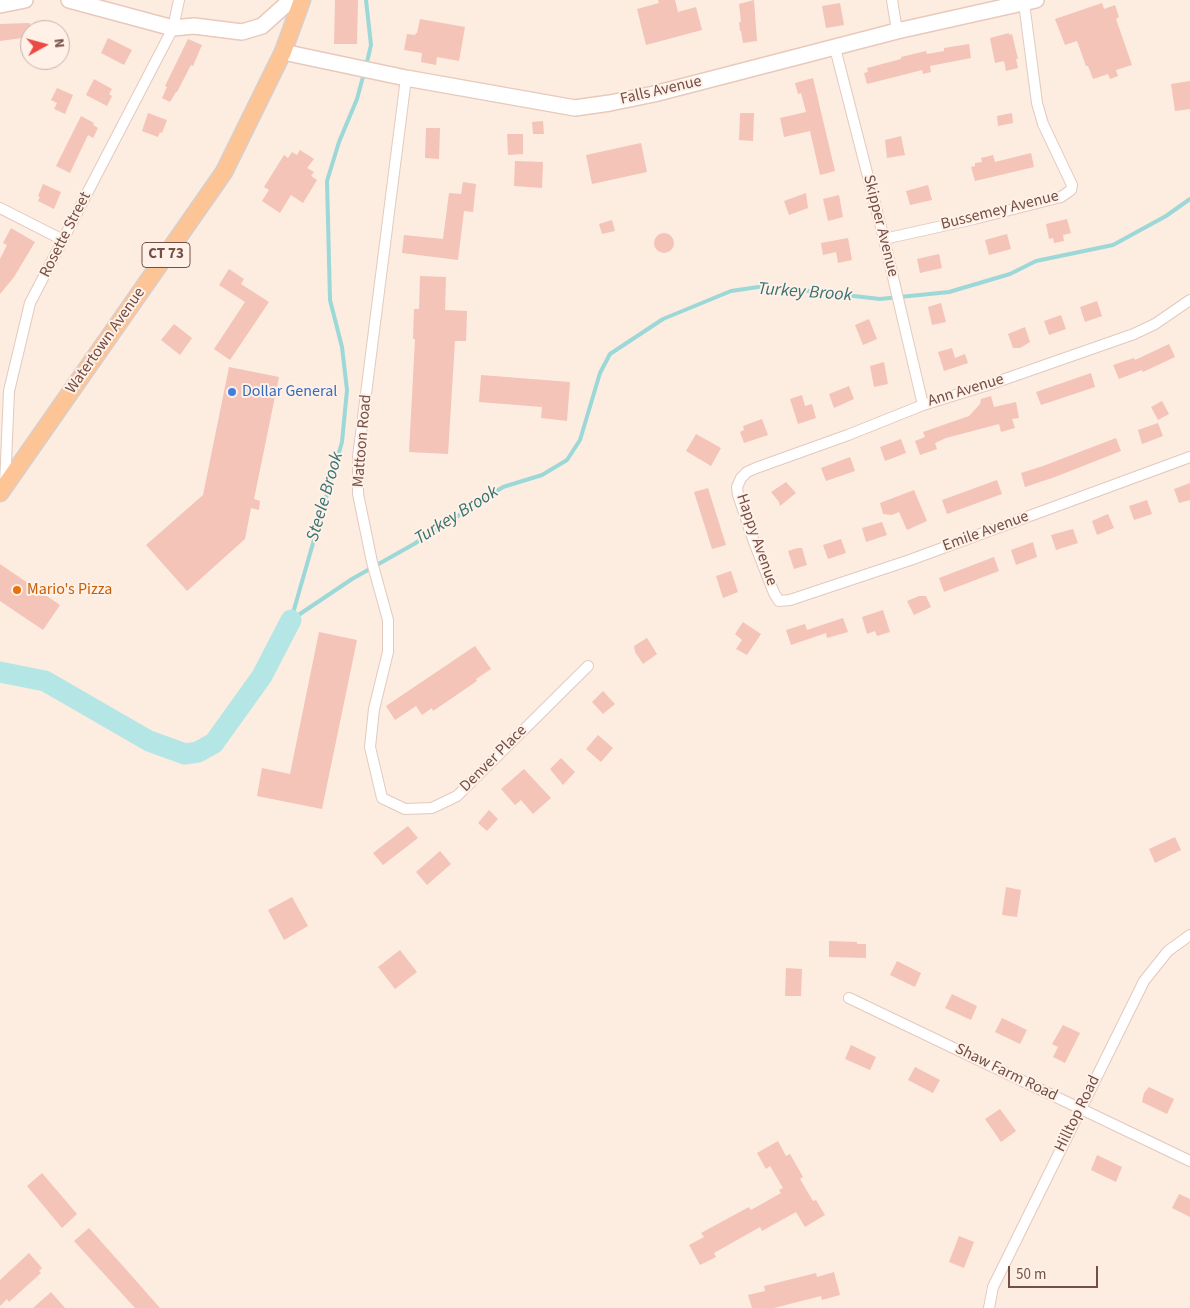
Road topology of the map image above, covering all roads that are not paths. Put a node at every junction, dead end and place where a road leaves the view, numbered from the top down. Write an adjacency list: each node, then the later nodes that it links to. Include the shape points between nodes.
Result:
1 (25, 0): 8 (main road)
2 (70, 0): 9 (main road)
3 (179, 0): 9 (street, Rosette Street)
4 (291, 0): 9 (main road, via 262,26 242,32 194,26)
5 (302, 0): 12 (main road, Watertown Avenue / CT 73)
6 (892, 0): 10 (street)
7 (1030, 2): 10 (main road, Falls Avenue); 15 (street, Bussemey Avenue, via 1037,103 1042,124 1072,185 1071,190 1061,197)
8 (0, 5)
9 (174, 28): 16 (street, Rosette Street)
10 (896, 31): 11 (main road, Falls Avenue)
11 (835, 48): 13 (main road, Falls Avenue, via 654,94 575,108); 15 (street, Skipper Avenue)
12 (283, 52): 13 (main road, Falls Avenue); 21 (main road, Watertown Avenue / CT 73, via 224,172)
13 (406, 78): 24 (street, Mattoon Road, via 358,457 358,494 388,620 388,652 374,709 370,747)
14 (0, 208): 16 (street)
15 (884, 239): 18 (street, Skipper Avenue)
16 (63, 240): 21 (street, Rosette Street, via 30,303 9,391)
17 (1190, 300): 18 (street, Ann Avenue, via 1134,334)
18 (923, 405): 20 (street, Ann Avenue, via 756,468)
19 (1190, 457): 22 (street, Emile Avenue, via 910,560)
20 (741, 478): 22 (street, Happy Avenue, via 738,495)
21 (2, 489)
22 (779, 601)
23 (588, 666): 24 (street, Denver Place, via 457,796 432,808 405,809)
24 (382, 798)
25 (1190, 935): 27 (street, Hilltop Road, via 1168,951 1144,981)
26 (849, 998): 27 (street, Shaw Farm Road)
27 (1080, 1109): 28 (street, Shaw Farm Road); 29 (street, Hilltop Road, via 993,1286)
28 (1190, 1161)
29 (989, 1308)

